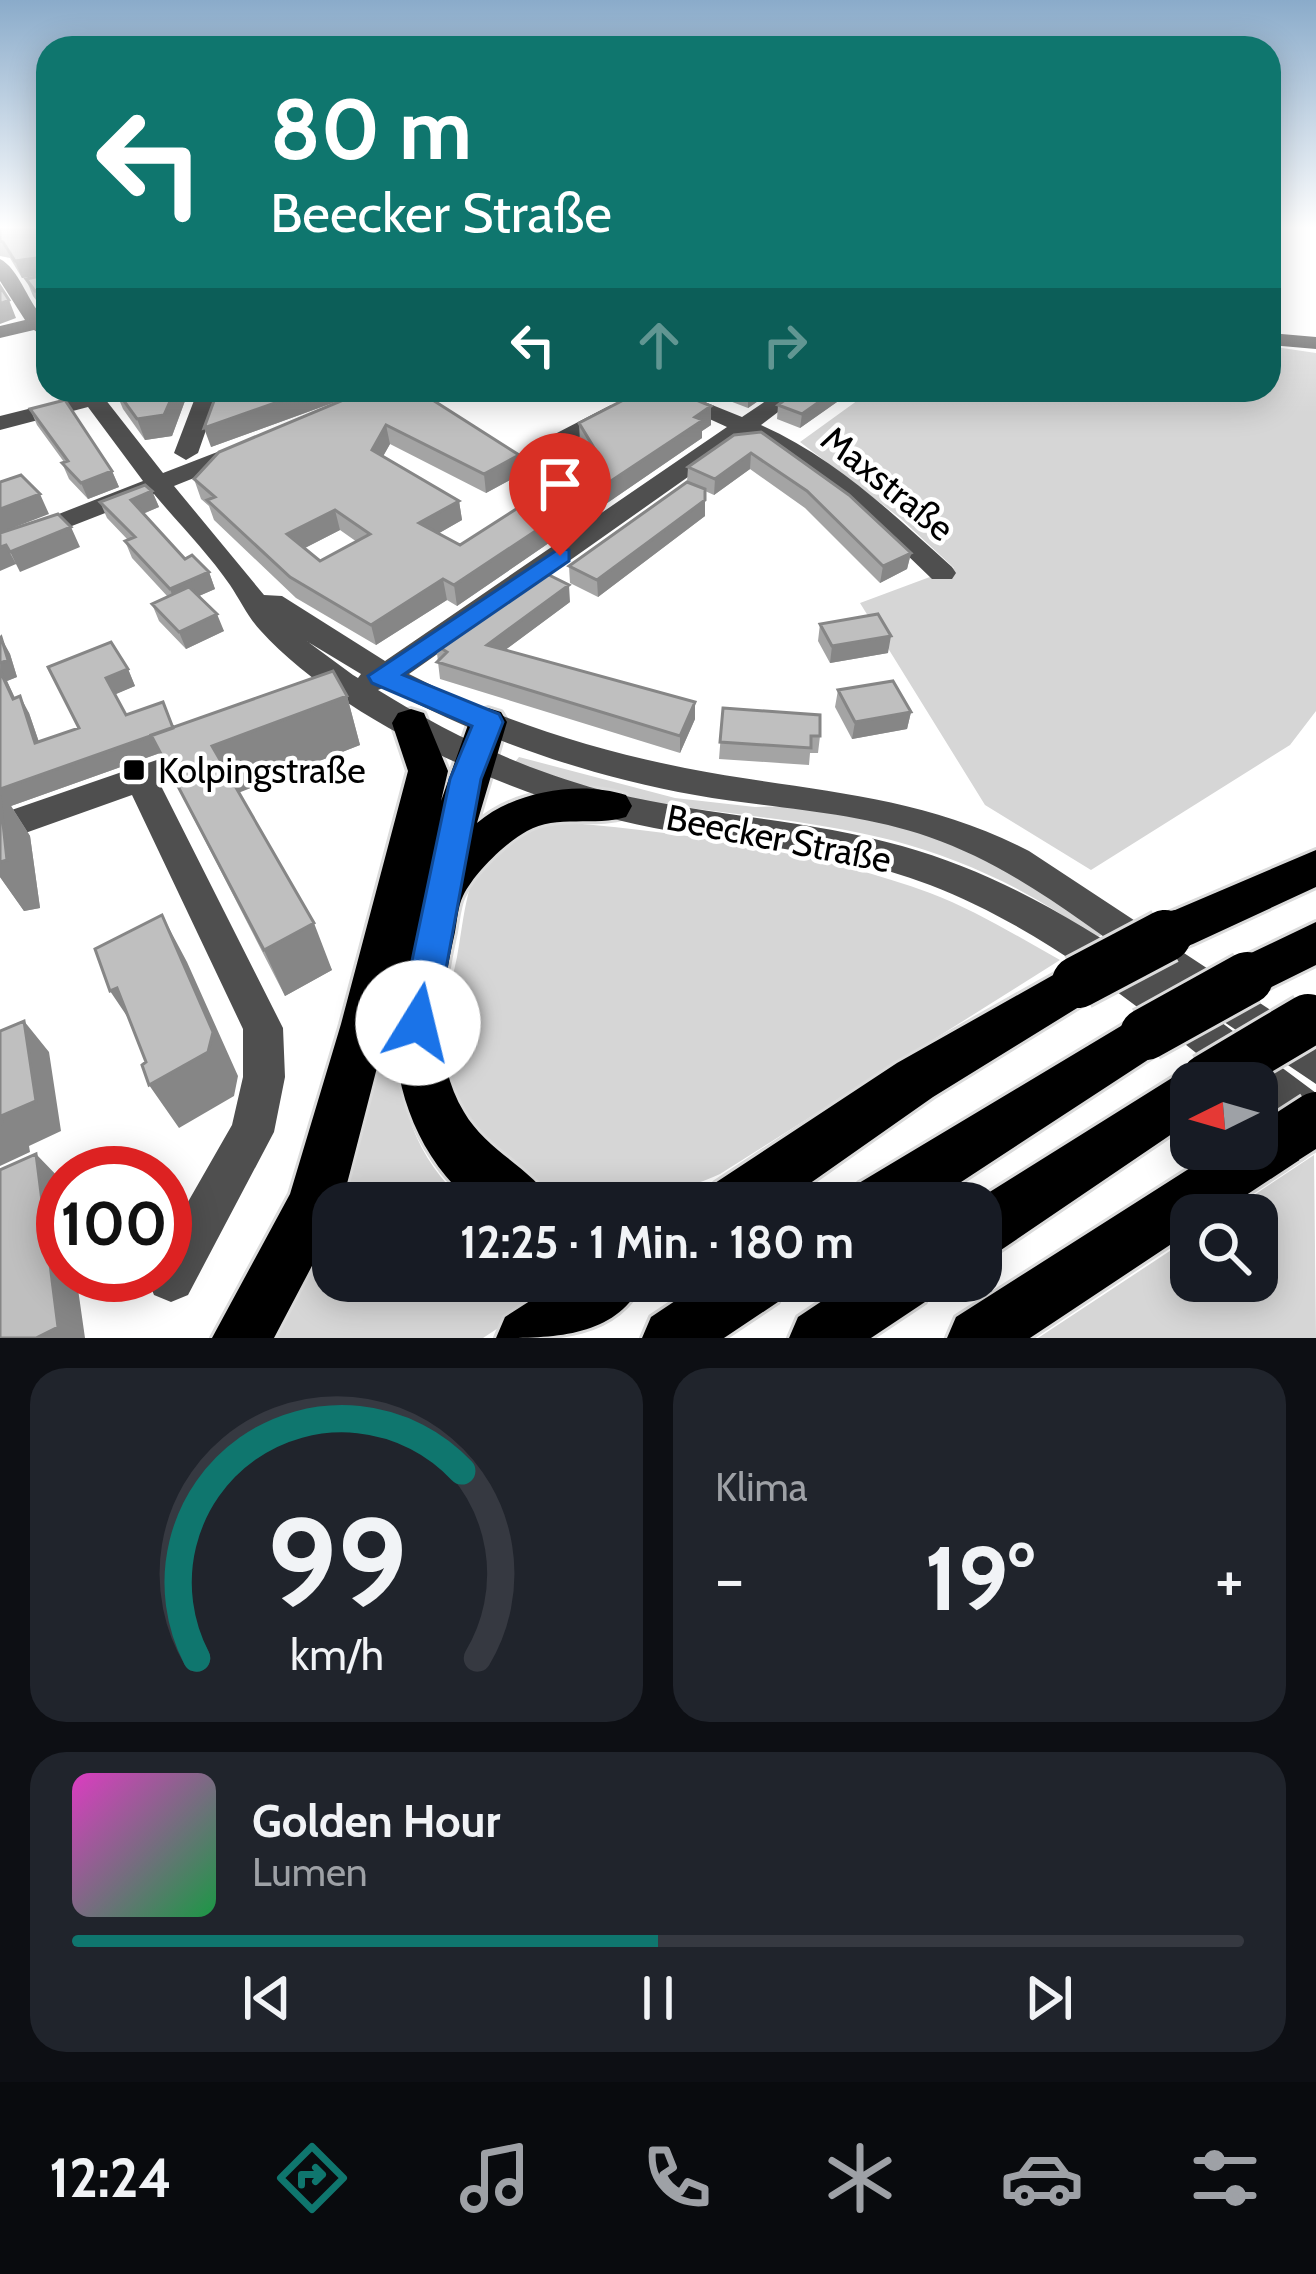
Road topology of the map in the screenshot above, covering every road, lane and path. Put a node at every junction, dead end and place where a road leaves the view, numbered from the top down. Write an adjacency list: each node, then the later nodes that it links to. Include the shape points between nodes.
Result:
1 (36, 327): 2 (street)
2 (0, 332)
3 (1281, 340): 4 (street)
4 (1316, 343)
5 (65, 402): 11 (street)
6 (96, 402): 16 (street, Beecker Straße)
7 (205, 402): 15 (street)
8 (632, 402): 14 (street)
9 (683, 402): 12 (street, Maxstraße)
10 (779, 402): 12 (street)
11 (0, 423)
12 (743, 428): 18 (street, Maxstraße, via 848,488); 19 (street)
13 (267, 441): 16 (street)
14 (536, 450)
15 (186, 453)
16 (154, 484): 17 (street); 19 (street, Beecker Straße, via 239,577)
17 (0, 546)
18 (942, 573)
19 (368, 684): 20 (street); 21 (street, Beecker Straße); 23 (street, Beecker Straße)
20 (316, 710)
21 (411, 723): 23 (highway)
22 (230, 746): 24 (street)
23 (462, 747): 25 (street, Beecker Straße); 29 (highway); 31 (street, Beecker Straße, via 856,802 941,827 1002,852); 44 (highway, via 314,1205)
24 (141, 779): 26 (street); 39 (street, via 263,1028 264,1077 252,1132)
25 (612, 806): 29 (highway, via 560,806 510,818); 34 (street, Beecker Straße, via 872,852 998,897 1080,945)
26 (0, 828)
27 (1316, 855): 28 (highway)
28 (1297, 875): 36 (highway, bridge, via 1078,982)
29 (442, 891): 35 (highway, via 418,1023 422,1069 442,1133)
30 (1316, 942): 37 (highway, bridge, via 1146,1034)
31 (1313, 1034): 32 (highway, bridge)
32 (1251, 1062)
33 (1170, 1105): 38 (highway)
34 (1306, 1126): 43 (highway)
35 (487, 1182)
36 (765, 1182)
37 (912, 1182)
38 (1002, 1216)
39 (192, 1240)
40 (582, 1302): 45 (highway)
41 (726, 1302): 46 (highway)
42 (873, 1302): 47 (highway)
43 (985, 1334)
44 (242, 1338)
45 (526, 1338)
46 (672, 1338)
47 (819, 1338)

